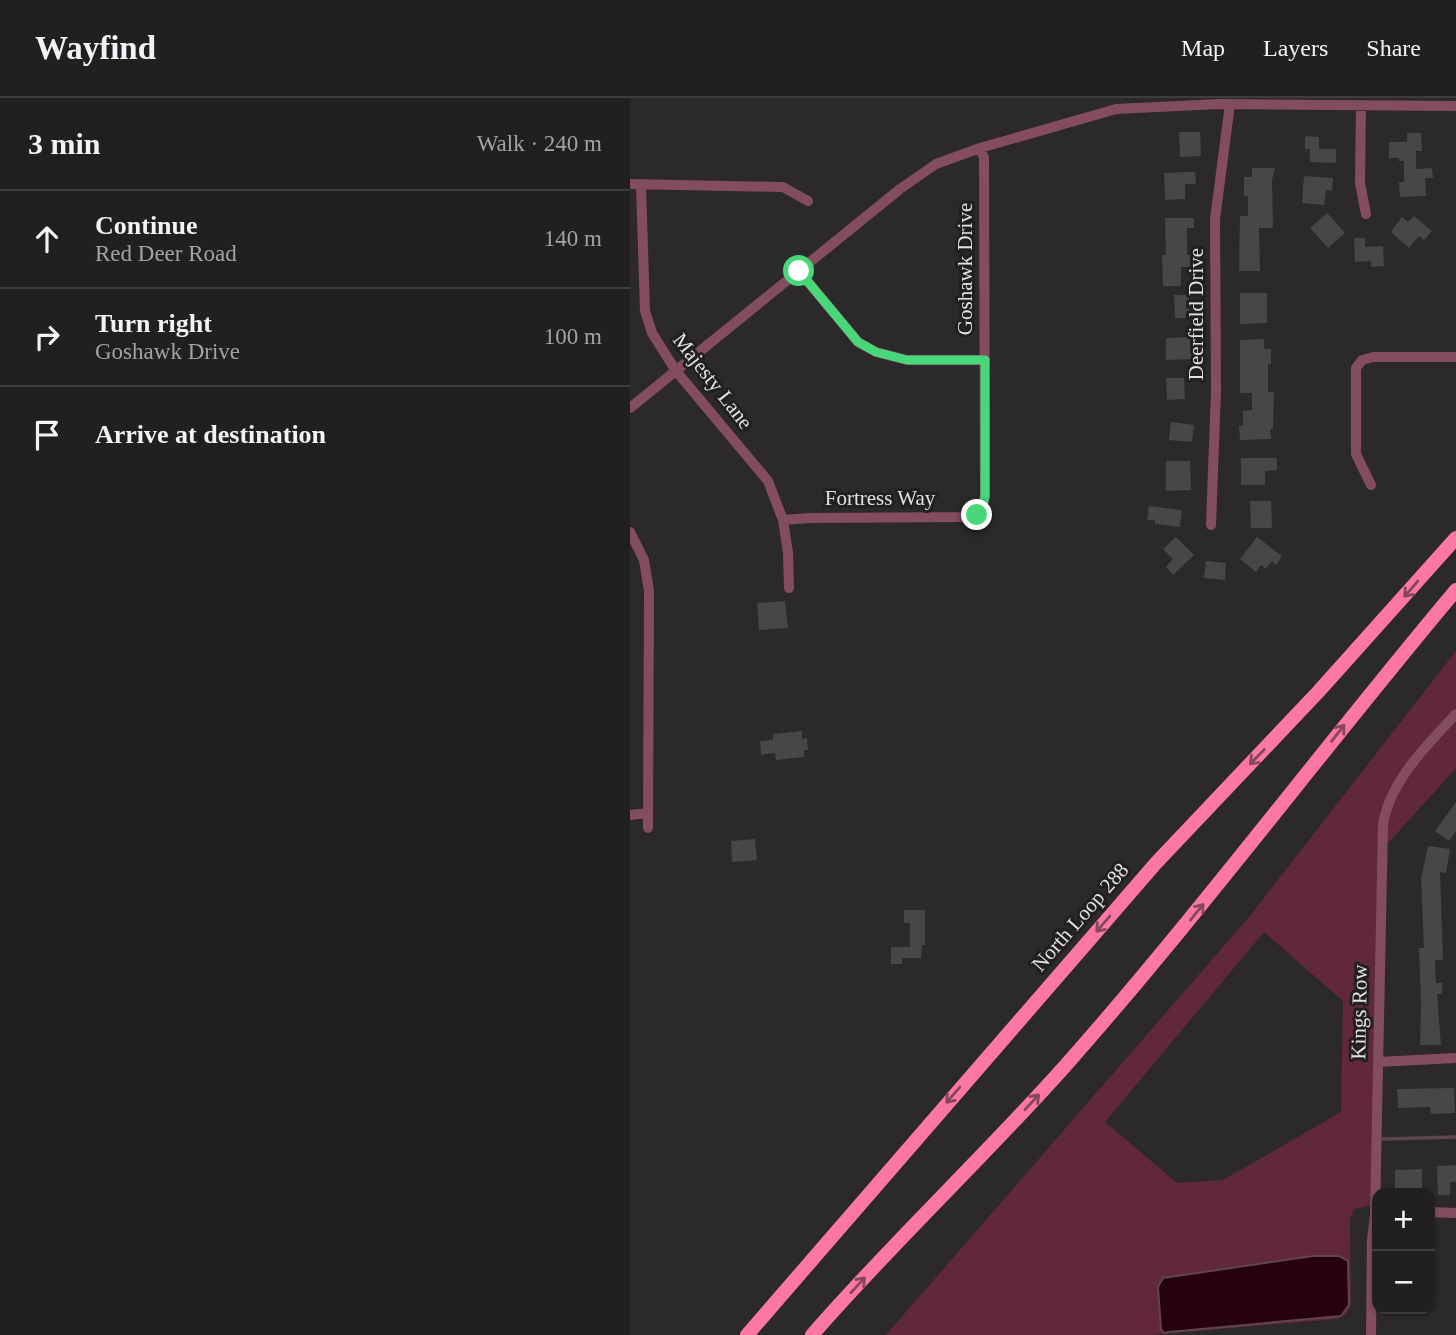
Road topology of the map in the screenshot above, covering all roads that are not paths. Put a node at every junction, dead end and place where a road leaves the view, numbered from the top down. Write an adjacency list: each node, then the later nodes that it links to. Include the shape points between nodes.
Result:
1 (1159, 102): 2 (street); 5 (street, via 1100,112)
2 (1230, 104): 3 (street); 17 (street, Deerfield Drive, via 1215,219)
3 (1360, 105): 4 (street); 8 (street, via 1360,183)
4 (1456, 106)
5 (980, 148): 9 (street, via 936,163); 11 (street, Goshawk Drive, via 984,158)
6 (635, 185): 7 (street, via 783,187); 12 (street, Majesty Lane, via 645,311 652,333)
7 (808, 201)
8 (1366, 214)
9 (799, 271): 11 (street, via 858,342 876,352 907,360); 12 (street)
10 (1456, 357): 14 (street, via 1373,357 1356,368 1356,454)
11 (985, 360): 15 (street, Goshawk Drive, via 985,496)
12 (676, 371): 13 (street); 16 (street, Majesty Lane, via 768,481)
13 (630, 408)
14 (1371, 485)
15 (977, 515): 16 (street, Fortress Way)
16 (782, 520): 20 (street, Majesty Lane)
17 (1211, 525)
18 (630, 532): 23 (street, via 644,560 649,591)
19 (1456, 538): 32 (highway, North Loop 288, one-way to 32, via 1156,863)
20 (789, 588)
21 (1456, 590): 33 (highway, one-way to 21, via 1109,1015)
22 (1456, 714): 27 (street, Kings Row, via 1399,783 1384,814)
23 (648, 813): 24 (street); 25 (street)
24 (630, 815)
25 (648, 828)
26 (1456, 1058): 27 (street)
27 (1378, 1062): 28 (street, Kings Row)
28 (1376, 1188)
29 (1435, 1212): 30 (street)
30 (1456, 1213)
31 (1372, 1240): 34 (street, Kings Row)
32 (747, 1335)
33 (812, 1335)
34 (1371, 1335)

